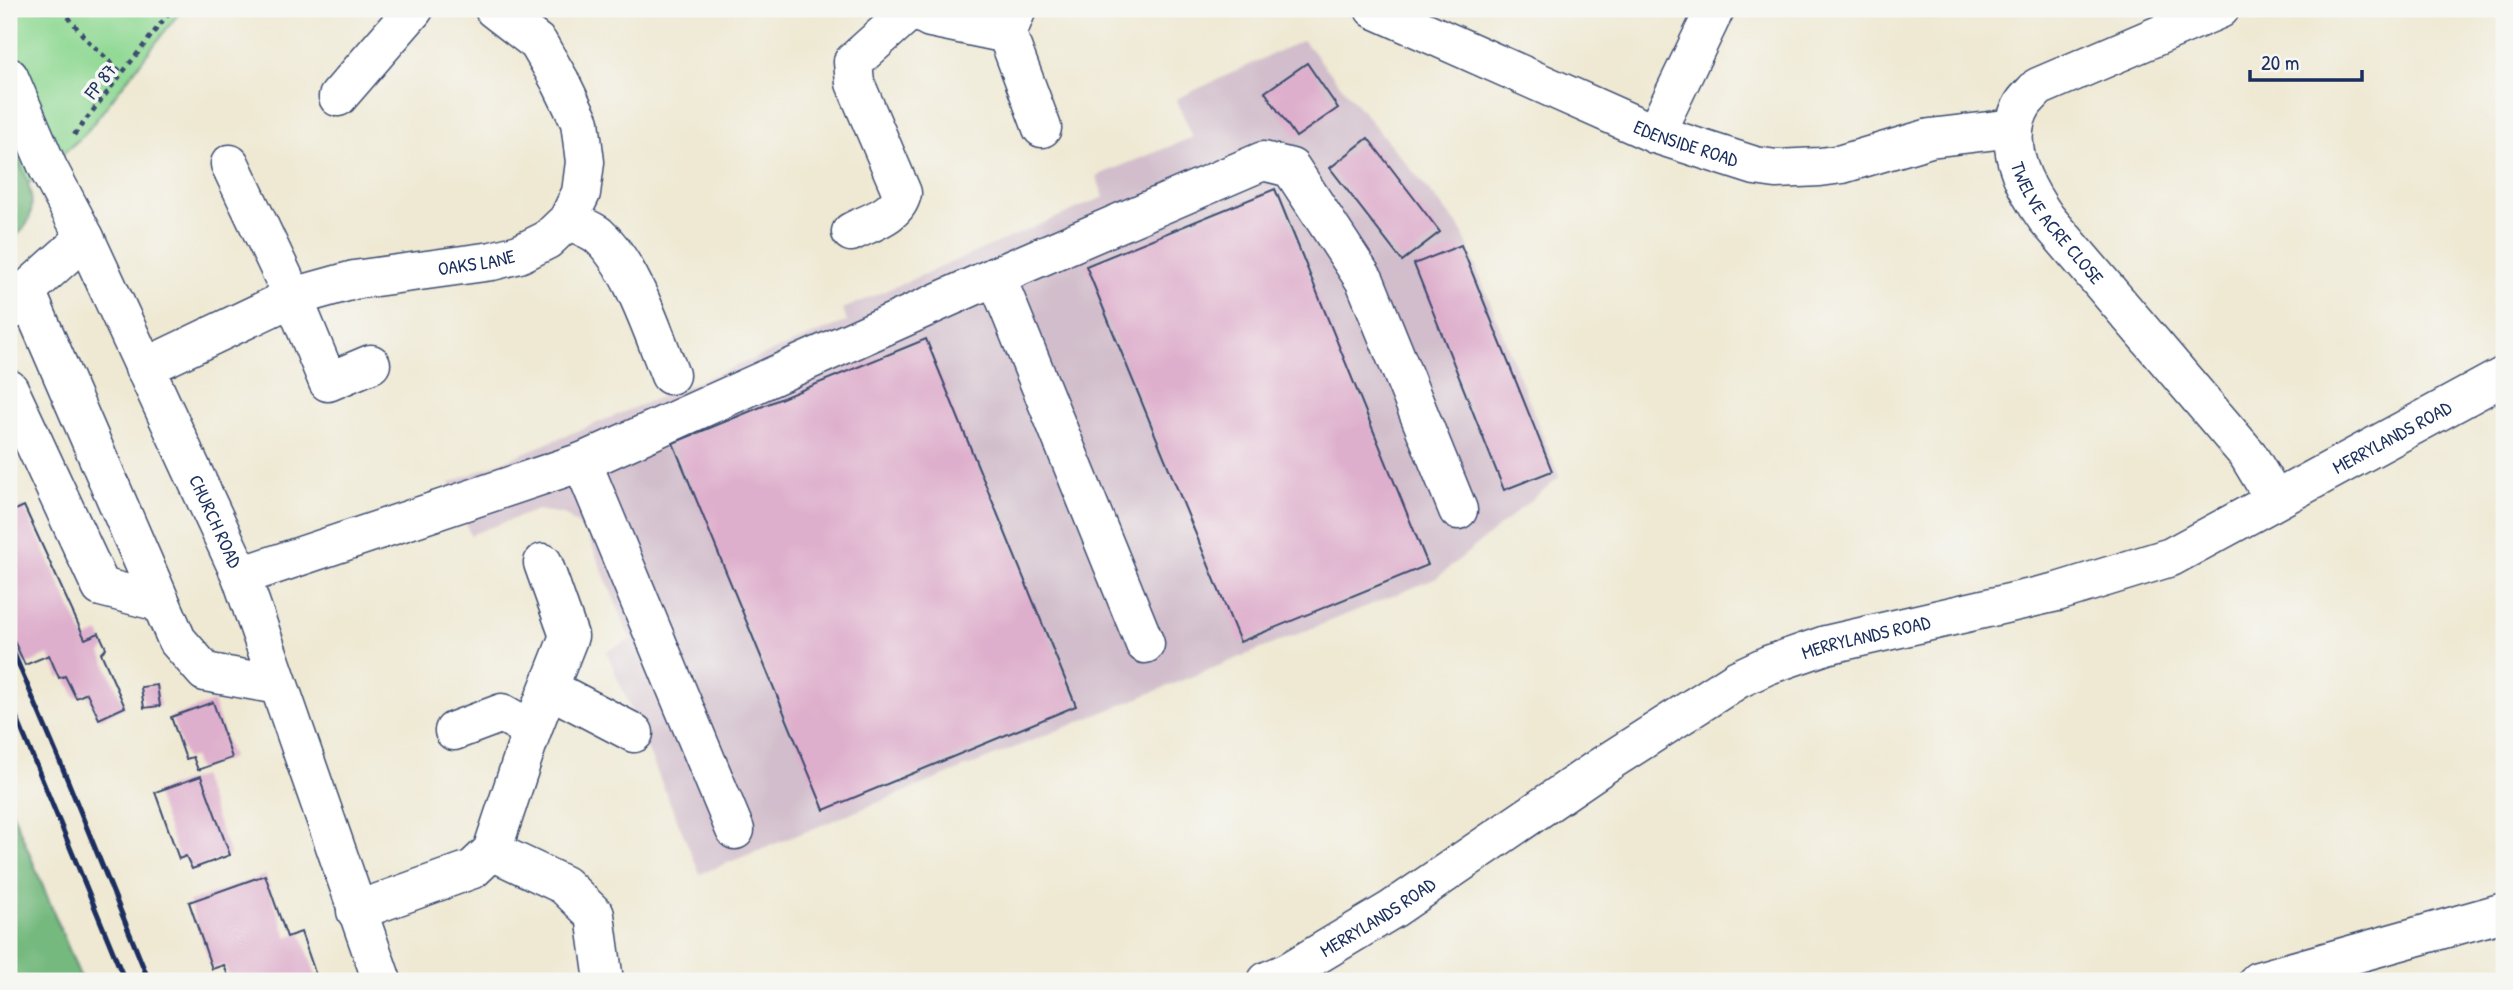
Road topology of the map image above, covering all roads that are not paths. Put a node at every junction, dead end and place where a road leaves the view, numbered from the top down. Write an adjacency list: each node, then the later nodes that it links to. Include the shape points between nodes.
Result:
1 (414, 9): 9 (street)
2 (494, 9): 14 (street, OAKS LANE, via 538,43 580,122 585,163 581,193)
3 (913, 9): 7 (street, via 930,18); 15 (street, via 853,62 855,83 902,193 893,212)
4 (1374, 9): 12 (street, EDENSIDE ROAD)
5 (1715, 9): 12 (street)
6 (2220, 9): 11 (street, via 2038,87 2022,105)
7 (1012, 21): 10 (street)
8 (9, 77): 16 (street, CHURCH ROAD, via 48,169)
9 (338, 97)
10 (1042, 128)
11 (2014, 128): 12 (street, EDENSIDE ROAD, via 1930,138 1842,164 1798,169 1755,166); 26 (street, TWELVE ACRE CLOSE, via 2020,172 2034,201 2248,455)
12 (1655, 134)
13 (229, 164): 18 (street)
14 (568, 220): 18 (street, OAKS LANE, via 547,240 519,254 354,280); 22 (street, via 597,234 617,259 638,296)
15 (851, 232)
16 (85, 238): 19 (street); 21 (street, CHURCH ROAD)
17 (996, 276): 25 (street); 27 (street, via 1263,160 1291,168 1365,281); 31 (street)
18 (293, 297): 20 (street, via 328,382); 21 (street, OAKS LANE)
19 (18, 302): 30 (street)
20 (371, 364)
21 (144, 368): 29 (street, CHURCH ROAD)
22 (670, 375)
23 (2504, 376): 26 (street, MERRYLANDS ROAD)
24 (9, 389): 30 (street, via 101,587)
25 (582, 462): 29 (street); 37 (street)
26 (2275, 500): 43 (street, MERRYLANDS ROAD, via 2171,557 2057,592 1826,645 1738,679 1602,765 1393,909)
27 (1458, 510)
28 (544, 564): 33 (street, via 569,636)
29 (241, 576): 32 (street, CHURCH ROAD)
30 (159, 602): 32 (street, via 177,640 205,671)
31 (1145, 644)
32 (278, 685): 39 (street, CHURCH ROAD)
33 (550, 689): 34 (street); 36 (street)
34 (532, 730): 35 (street, via 502,713); 38 (street)
35 (454, 731)
36 (634, 733)
37 (735, 830)
38 (492, 851): 39 (street, via 472,869); 42 (street, via 564,884 595,915)
39 (356, 911): 41 (street, CHURCH ROAD)
40 (2504, 912): 44 (street)
41 (382, 981)
42 (604, 981)
43 (1267, 981)
44 (2258, 981)

